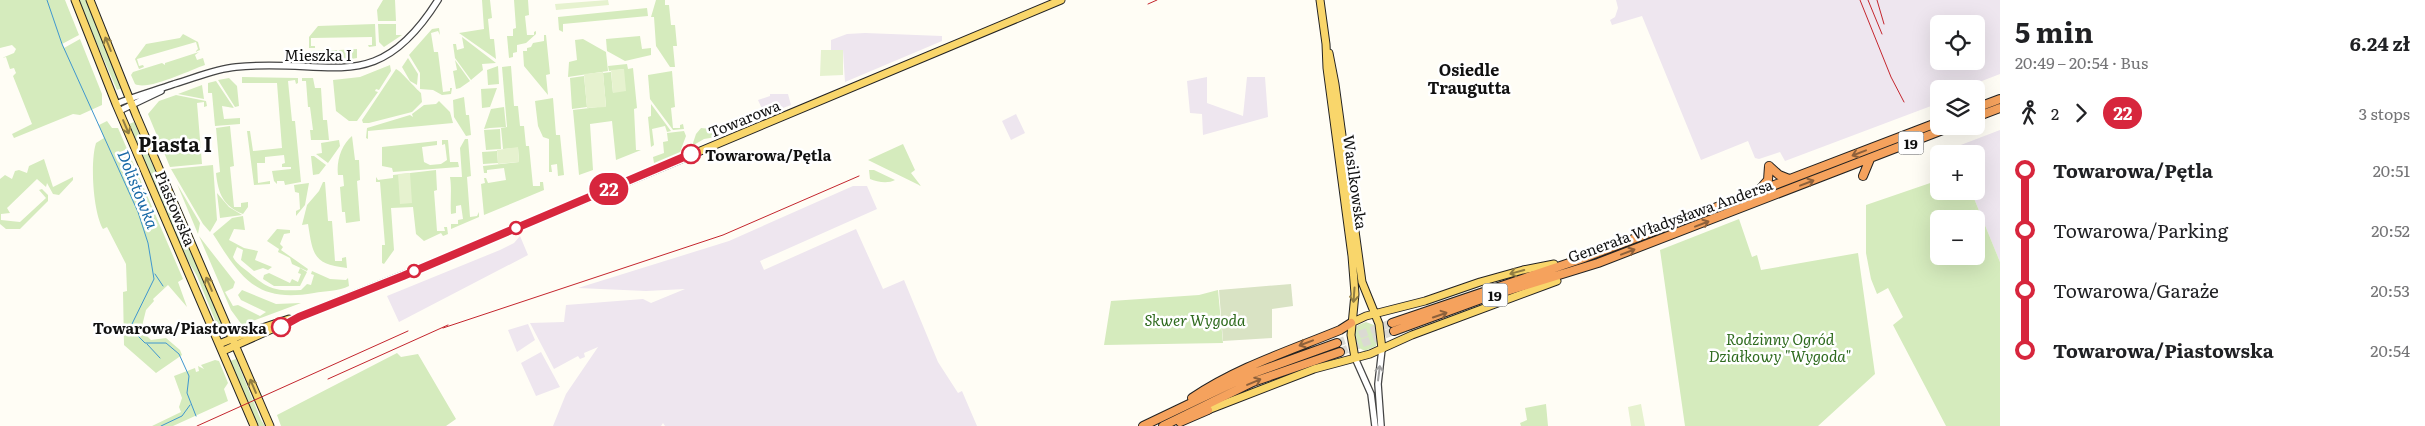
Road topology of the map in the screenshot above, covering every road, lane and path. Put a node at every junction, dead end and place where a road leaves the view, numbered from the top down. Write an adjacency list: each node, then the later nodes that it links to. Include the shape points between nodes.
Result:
1 (74, 0): 9 (main road, Piastowska)
2 (90, 0): 8 (main road, Piastowska, one-way to 2)
3 (438, 0): 8 (street, Mieszka I, via 409,39 389,54 366,64 332,69 239,66 205,73)
4 (1061, 0): 23 (main road, Towarowa, via 422,268)
5 (1320, 0): 6 (main road, Wasilkowska)
6 (1330, 68): 21 (main road, Wasilkowska, via 1361,274 1367,299); 22 (main road, Wasilkowska, one-way to 22, via 1355,294)
7 (2000, 98): 10 (highway)
8 (131, 102): 9 (street, Mieszka I); 24 (main road, Piastowska, one-way to 8)
9 (118, 108): 27 (main road, Piastowska, one-way to 27)
10 (1996, 108)
11 (1930, 125): 15 (highway, Generała Władysława Andersa / 19, one-way to 15)
12 (1930, 135): 13 (highway, Generała Władysława Andersa / 19)
13 (1870, 159): 14 (highway, Generała Władysława Andersa / 19); 14 (highway, via 1863,176)
14 (1848, 167): 19 (highway, Generała Władysława Andersa / 19, one-way to 14)
15 (1789, 179): 16 (highway, Generała Władysława Andersa / 19); 16 (highway, via 1769,166 1768,180)
16 (1759, 191): 17 (highway, Generała Władysława Andersa / 19)
17 (1581, 259): 18 (highway); 19 (highway, Generała Władysława Andersa / 19, one-way to 19, via 1393,327)
18 (1554, 264): 21 (main road, one-way to 21, via 1522,270)
19 (1598, 264): 20 (highway)
20 (1557, 282): 28 (main road)
21 (1375, 314): 22 (main road); 28 (main road, Wasilkowska)
22 (1351, 323): 30 (main road, Wasilkowska); 32 (highway, one-way to 32, via 1218,382)
23 (259, 332): 24 (main road, Towarowa); 26 (main road, Towarowa)
24 (232, 338): 26 (main road, Piastowska); 27 (main road, Towarowa)
25 (1337, 343): 32 (highway, via 1254,373)
26 (236, 346): 27 (main road, Towarowa); 34 (main road, Piastowska, one-way to 26)
27 (221, 348): 33 (main road, Piastowska)
28 (1382, 349): 30 (main road); 39 (street, one-way to 28, via 1378,384)
29 (1340, 352): 36 (highway, one-way to 29, via 1253,382)
30 (1355, 358): 31 (main road, via 1274,383); 38 (street, via 1371,394)
31 (1208, 410): 37 (highway)
32 (1166, 415): 35 (highway)
33 (254, 426)
34 (270, 426)
35 (1144, 426)
36 (1163, 426)
37 (1169, 426)
38 (1375, 426)
39 (1381, 426)

